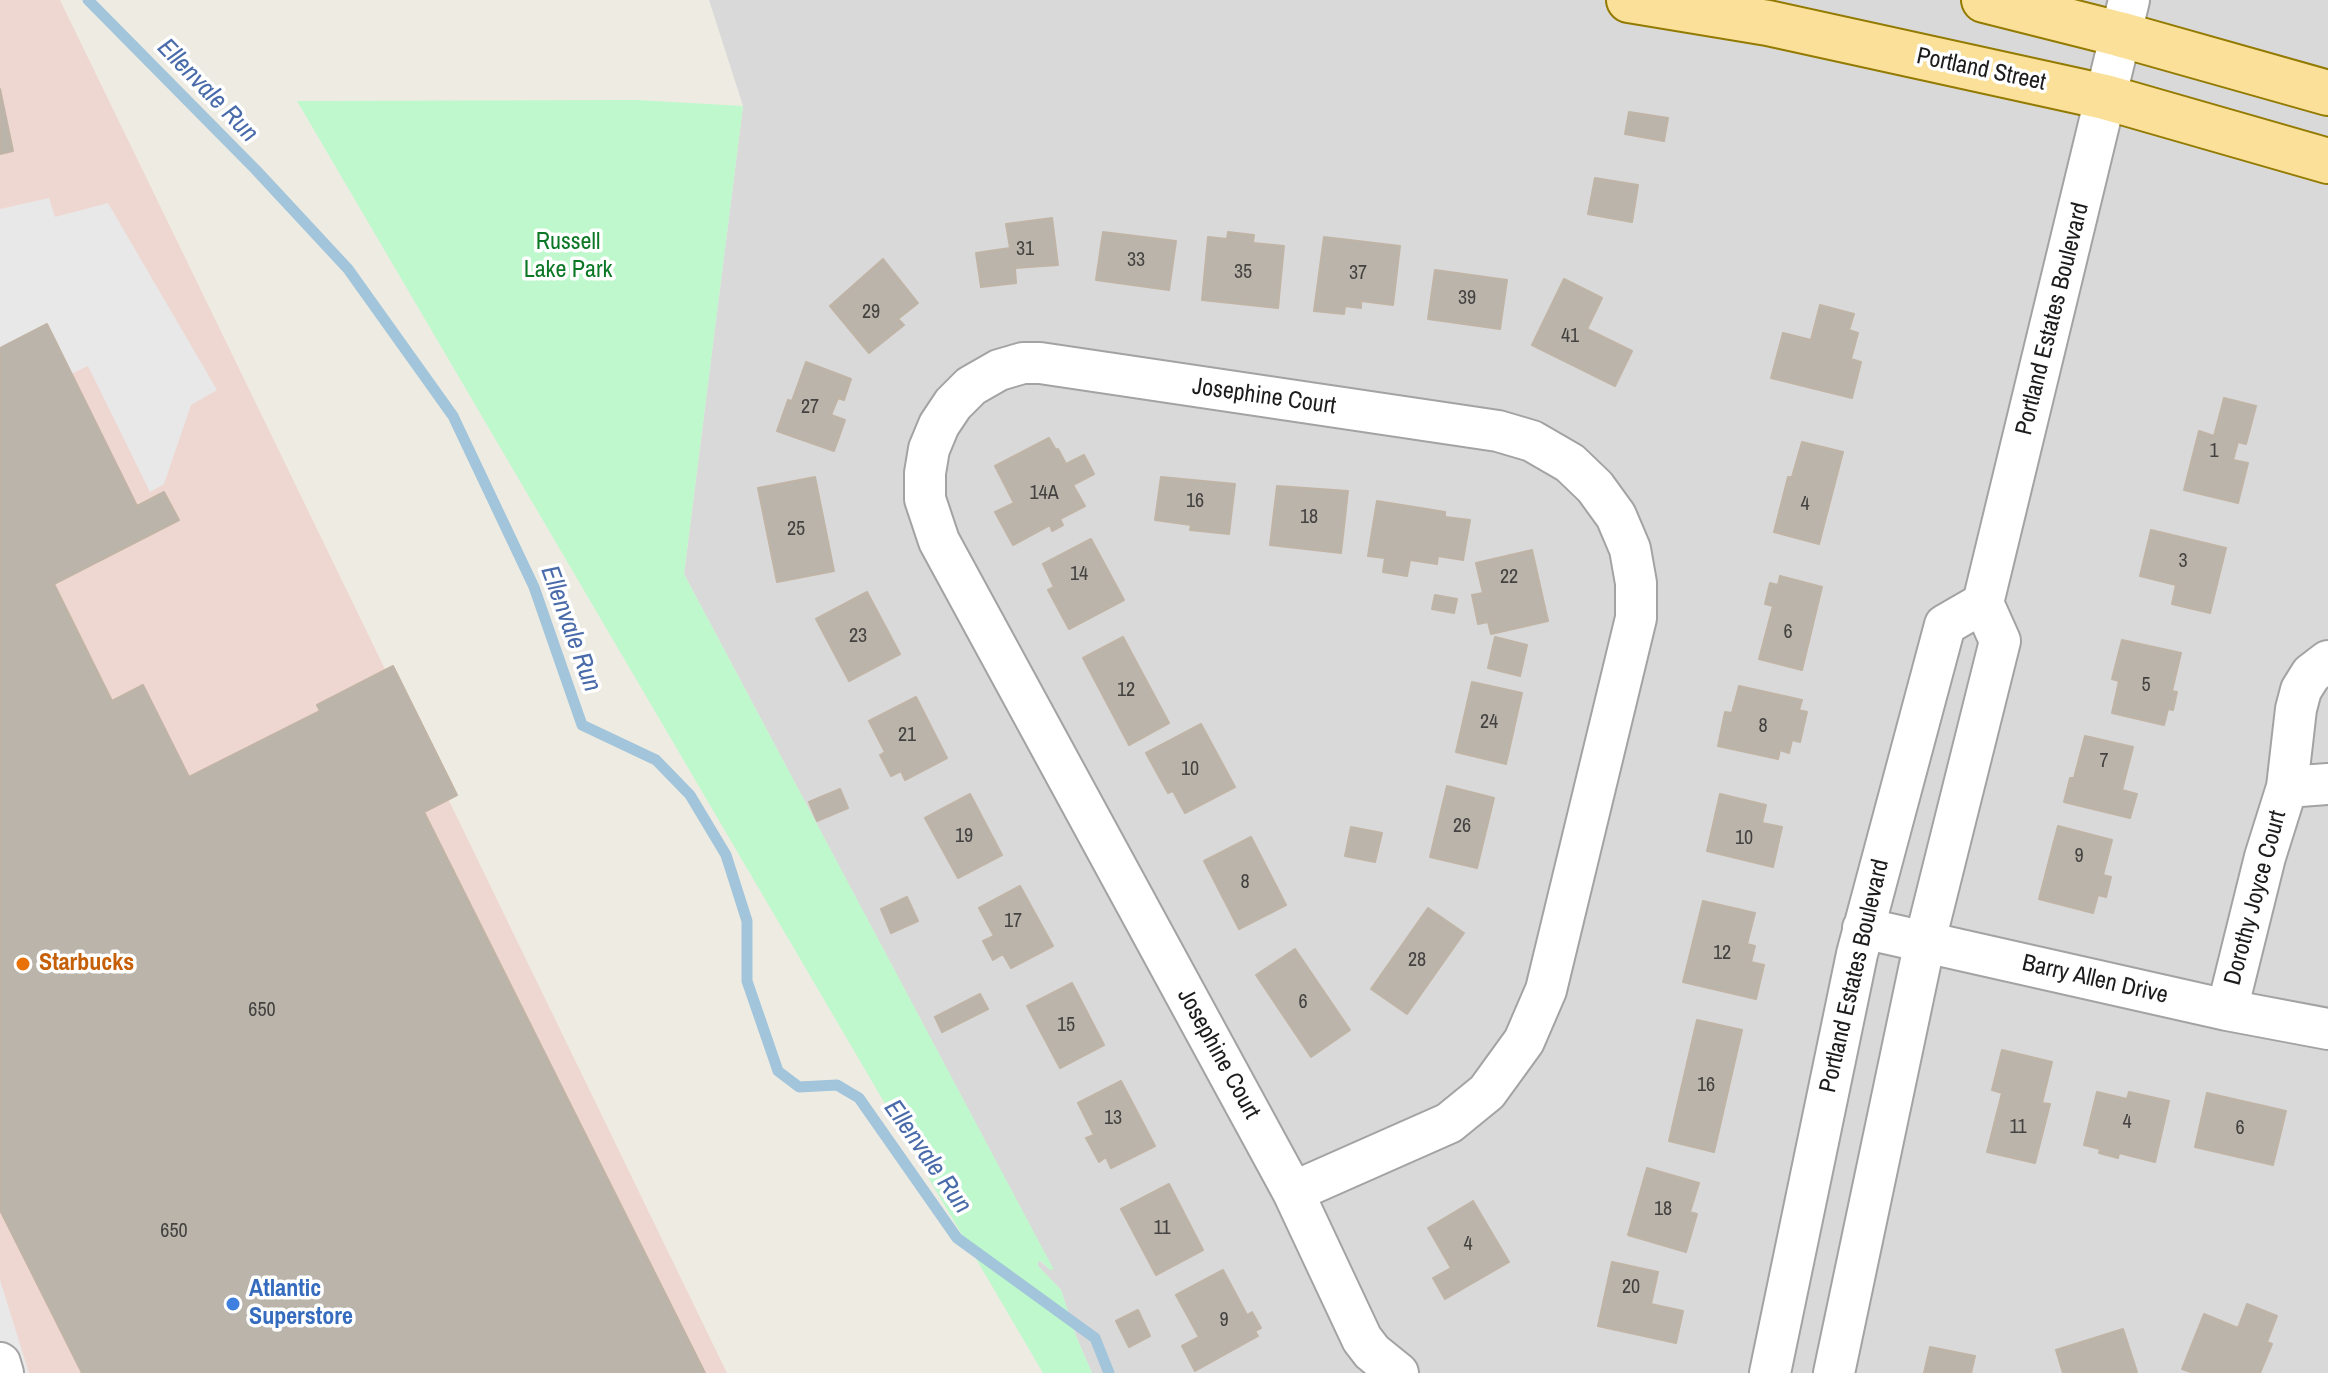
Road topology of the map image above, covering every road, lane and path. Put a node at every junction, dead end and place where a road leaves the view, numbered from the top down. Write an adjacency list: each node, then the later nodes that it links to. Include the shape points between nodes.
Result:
1 (1629, 0): 5 (main road, Portland Street, via 1768,23)
2 (1984, 0): 3 (main road)
3 (2124, 17): 4 (main road, via 2220,64); 5 (street, Portland Estates Boulevard)
4 (2328, 93)
5 (2105, 97): 6 (main road, Portland Street); 7 (street, Portland Estates Boulevard)
6 (2328, 161)
7 (1983, 603): 11 (street, Portland Estates Boulevard, via 1945,625); 12 (street, via 2000,641)
8 (2328, 661): 10 (street, Dorothy Joyce Court, via 2301,690)
9 (2328, 784): 10 (street, Dorothy Joyce Court)
10 (2287, 787): 13 (street, Dorothy Joyce Court)
11 (1863, 928): 12 (street, Barry Allen Drive); 19 (street, Portland Estates Boulevard)
12 (1925, 941): 13 (street, Barry Allen Drive); 20 (street)
13 (2227, 1010): 14 (street, Barry Allen Drive)
14 (2328, 1029)
15 (1293, 1192): 15 (street, Josephine Court, via 1449,1123 1487,1092 1524,1041 1549,978 1636,618 1630,549 1616,516 1570,463 1532,441 1498,431 1040,363 999,370 953,404 929,449 925,499 939,541); 18 (street, Josephine Court, via 1362,1339)
16 (0, 1363): 17 (street)
17 (3, 1373)
18 (1398, 1373)
19 (1770, 1373)
20 (1834, 1373)

